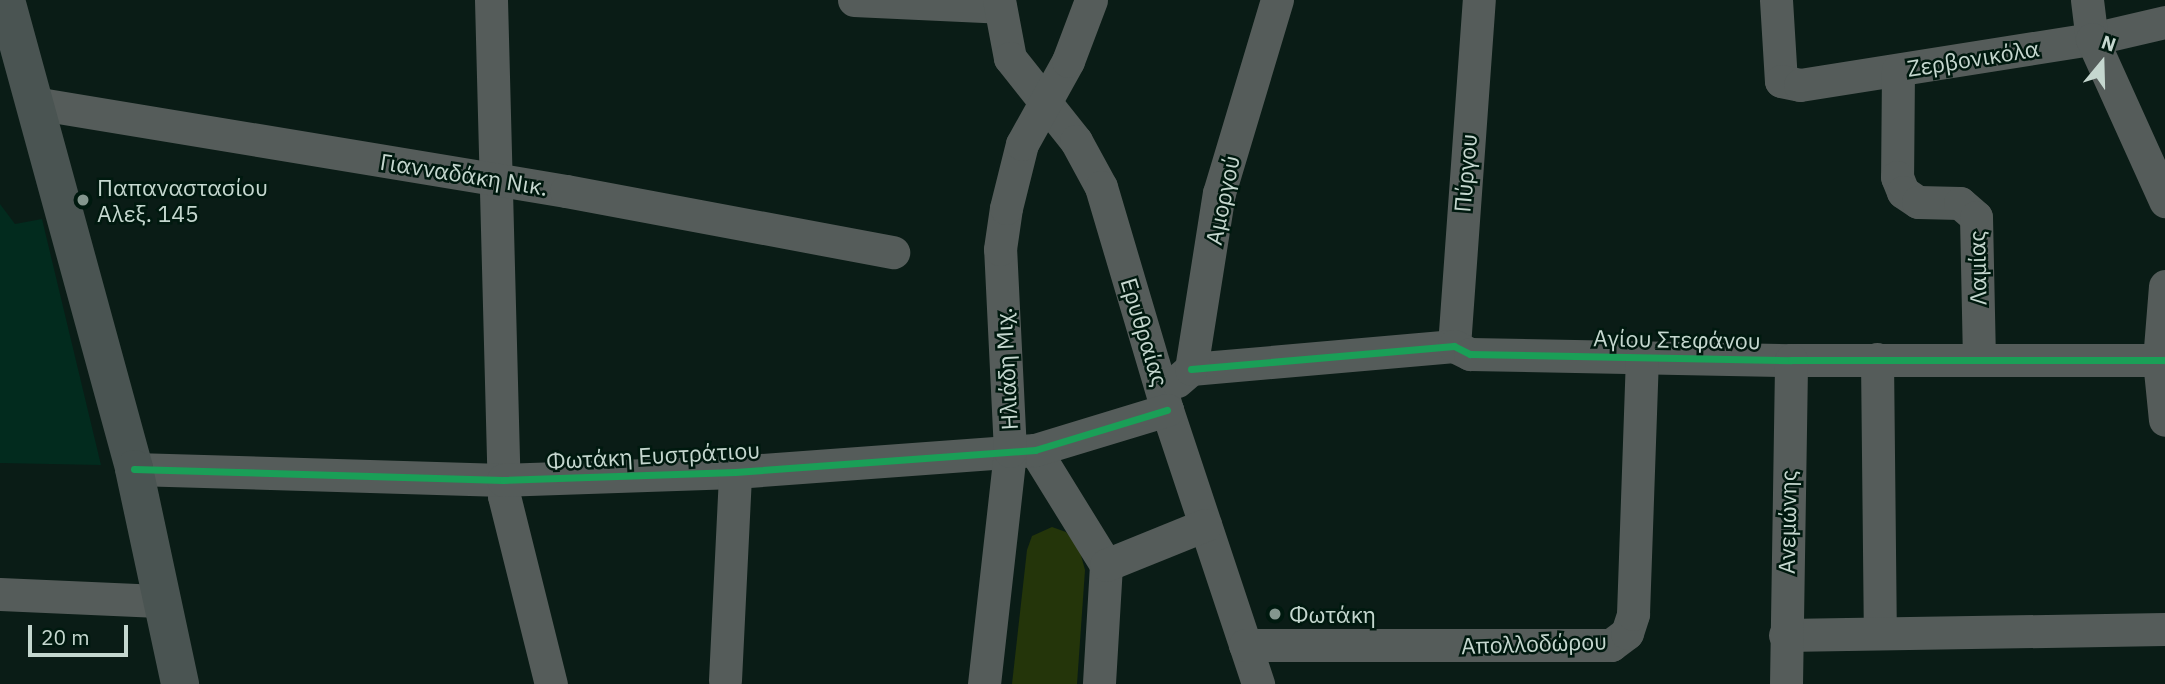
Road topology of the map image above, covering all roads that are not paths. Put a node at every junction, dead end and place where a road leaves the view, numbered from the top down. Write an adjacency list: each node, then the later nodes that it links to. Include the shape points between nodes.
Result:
1 (6, 0): 13 (main road)
2 (491, 0): 15 (street)
3 (854, 0): 9 (street)
4 (1091, 0): 14 (street, Ηλιάδη Μιχ., via 1068,61)
5 (1277, 0): 25 (street, Αμοργού, via 1219,193)
6 (1479, 0): 19 (street, Πύργου)
7 (1776, 0): 12 (street, Ζερβονικόλα, via 1781,81 1800,85)
8 (2087, 0): 11 (street)
9 (1000, 4): 14 (street, Ερυθραίας, via 1010,58)
10 (2165, 22): 11 (street, Ζερβονικόλα)
11 (2092, 39): 12 (street, Ζερβονικόλα); 16 (street)
12 (1898, 69): 21 (street, Λαμίας, via 1897,177 1903,192 1918,202 1961,203 1976,217)
13 (34, 103): 15 (street, Γιανναδάκη Νικ.); 29 (main road)
14 (1044, 103): 26 (street, Ερυθραίας, via 1076,141 1101,187); 28 (street, Ηλιάδη Μιχ., via 1022,144 1000,249)
15 (493, 180): 17 (street, Γιανναδάκη Νικ.); 31 (street)
16 (2165, 201)
17 (893, 251)
18 (2165, 286): 23 (street)
19 (1454, 346): 20 (street, Αγίου Στεφάνου, via 1470,354); 25 (street, Αγίου Στεφάνου)
20 (1642, 357): 24 (street, Αγίου Στεφάνου); 39 (street, Απολλοδώρου, via 1633,614 1627,633 1611,645)
21 (1979, 357): 22 (street, Αγίου Στεφάνου); 23 (street, Αγίου Στεφάνου)
22 (1877, 359): 24 (street, Αγίου Στεφάνου); 37 (street)
23 (2162, 359): 27 (street)
24 (1791, 360): 38 (street, Ανεμώνης)
25 (1191, 369): 26 (street)
26 (1164, 398): 28 (street, Φωτάκη Ευστράτιου); 32 (street, Ερυθραίας)
27 (2165, 420)
28 (1022, 451): 30 (street, Φωτάκη Ευστράτιου); 33 (street); 43 (street, Ηλιάδη Μιχ.)
29 (134, 469): 31 (street, Φωτάκη Ευστράτιου); 35 (main road)
30 (735, 472): 31 (street, Φωτάκη Ευστράτιου); 40 (street)
31 (503, 480): 42 (street, via 511,538)
32 (1205, 525): 33 (street); 39 (street, Ερυθραίας)
33 (1106, 565): 44 (street)
34 (0, 594): 35 (street)
35 (159, 601): 41 (main road)
36 (2165, 629): 37 (street)
37 (1880, 630): 38 (street)
38 (1785, 635): 46 (street, Ανεμώνης)
39 (1245, 645): 45 (street, Ερυθραίας)
40 (725, 680)
41 (180, 684)
42 (551, 684)
43 (984, 684)
44 (1099, 684)
45 (1258, 684)
46 (1786, 684)

